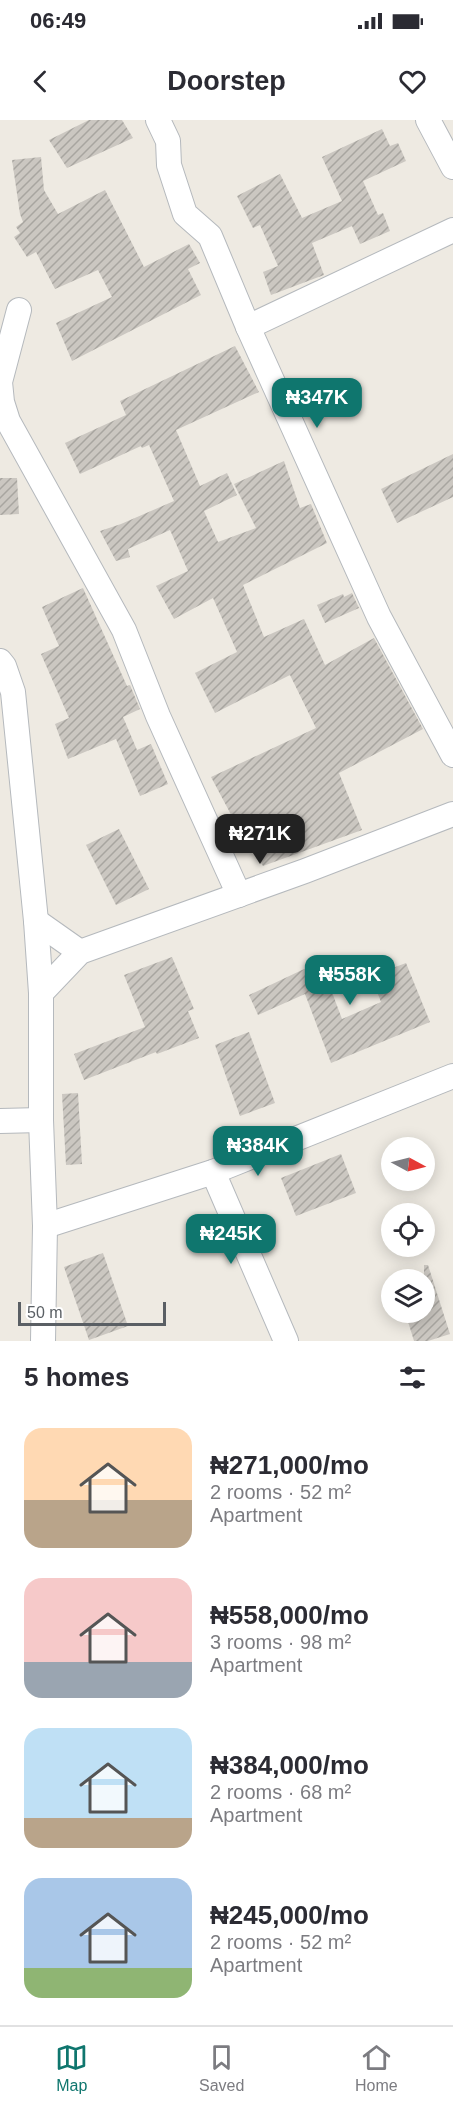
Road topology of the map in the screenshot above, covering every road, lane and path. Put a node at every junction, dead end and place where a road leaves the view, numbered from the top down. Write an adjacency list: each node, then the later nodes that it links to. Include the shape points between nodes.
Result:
1 (158, 120): 6 (street, via 168,141 169,165 186,214 210,236)
2 (428, 120): 3 (street)
3 (453, 167)
4 (453, 230): 6 (street)
5 (19, 310): 10 (street, via 0,382 8,421 123,630)
6 (248, 327): 8 (street, via 379,617)
7 (0, 661): 11 (street, via 13,692)
8 (453, 755)
9 (453, 814): 10 (street)
10 (239, 895): 12 (street)
11 (36, 921): 12 (street); 13 (street)
12 (80, 952): 13 (street)
13 (41, 993): 15 (street)
14 (453, 1076): 17 (street)
15 (41, 1120): 16 (street); 18 (street)
16 (0, 1121)
17 (213, 1172): 18 (street); 20 (street)
18 (45, 1226): 19 (street)
19 (43, 1341)
20 (286, 1341)

